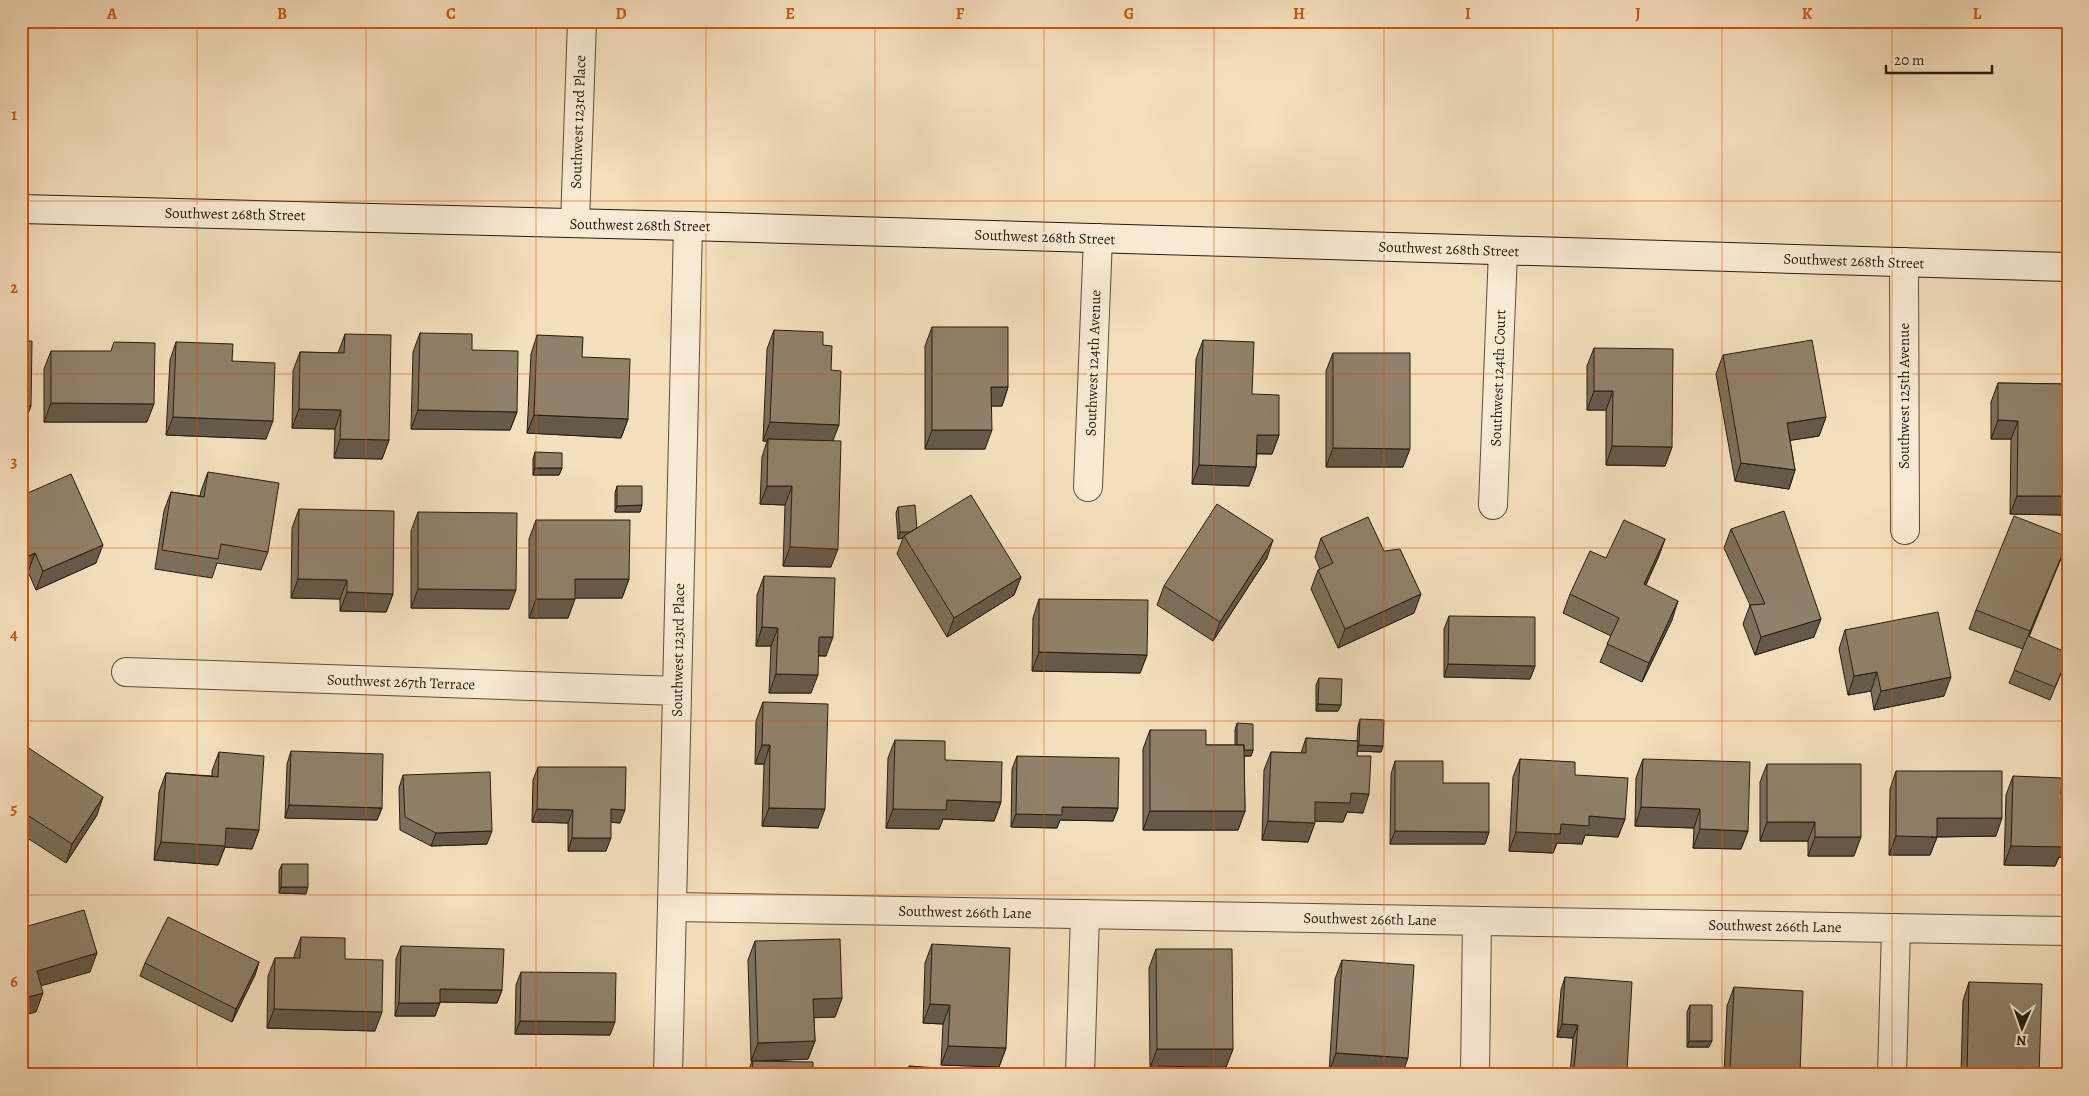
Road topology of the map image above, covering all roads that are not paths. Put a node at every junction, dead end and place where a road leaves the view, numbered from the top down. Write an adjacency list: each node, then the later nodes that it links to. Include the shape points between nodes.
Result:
1 (582, 21): 3 (street, Southwest 123rd Place)
2 (21, 209): 3 (street, Southwest 268th Street)
3 (575, 223): 4 (street, Southwest 268th Street)
4 (688, 226): 5 (street, Southwest 268th Street); 13 (street, Southwest 123rd Place)
5 (1098, 238): 6 (street, Southwest 268th Street); 9 (street, Southwest 124th Avenue)
6 (1503, 251): 7 (street, Southwest 268th Street); 10 (street, Southwest 124th Court)
7 (1904, 262): 8 (street, Southwest 268th Street); 11 (street, Southwest 125th Avenue)
8 (2068, 268)
9 (1088, 487)
10 (1493, 505)
11 (1905, 530)
12 (126, 672): 13 (street, Southwest 267th Terrace)
13 (677, 691): 14 (street, Southwest 123rd Place)
14 (672, 907): 15 (street, Southwest 266th Lane); 19 (street, Southwest 123rd Place)
15 (1085, 914): 16 (street, Southwest 266th Lane); 20 (street)
16 (1477, 921): 17 (street, Southwest 266th Lane); 21 (street)
17 (1896, 928): 18 (street, Southwest 266th Lane); 22 (street)
18 (2068, 931)
19 (668, 1075)
20 (1080, 1075)
21 (1475, 1075)
22 (1892, 1075)

